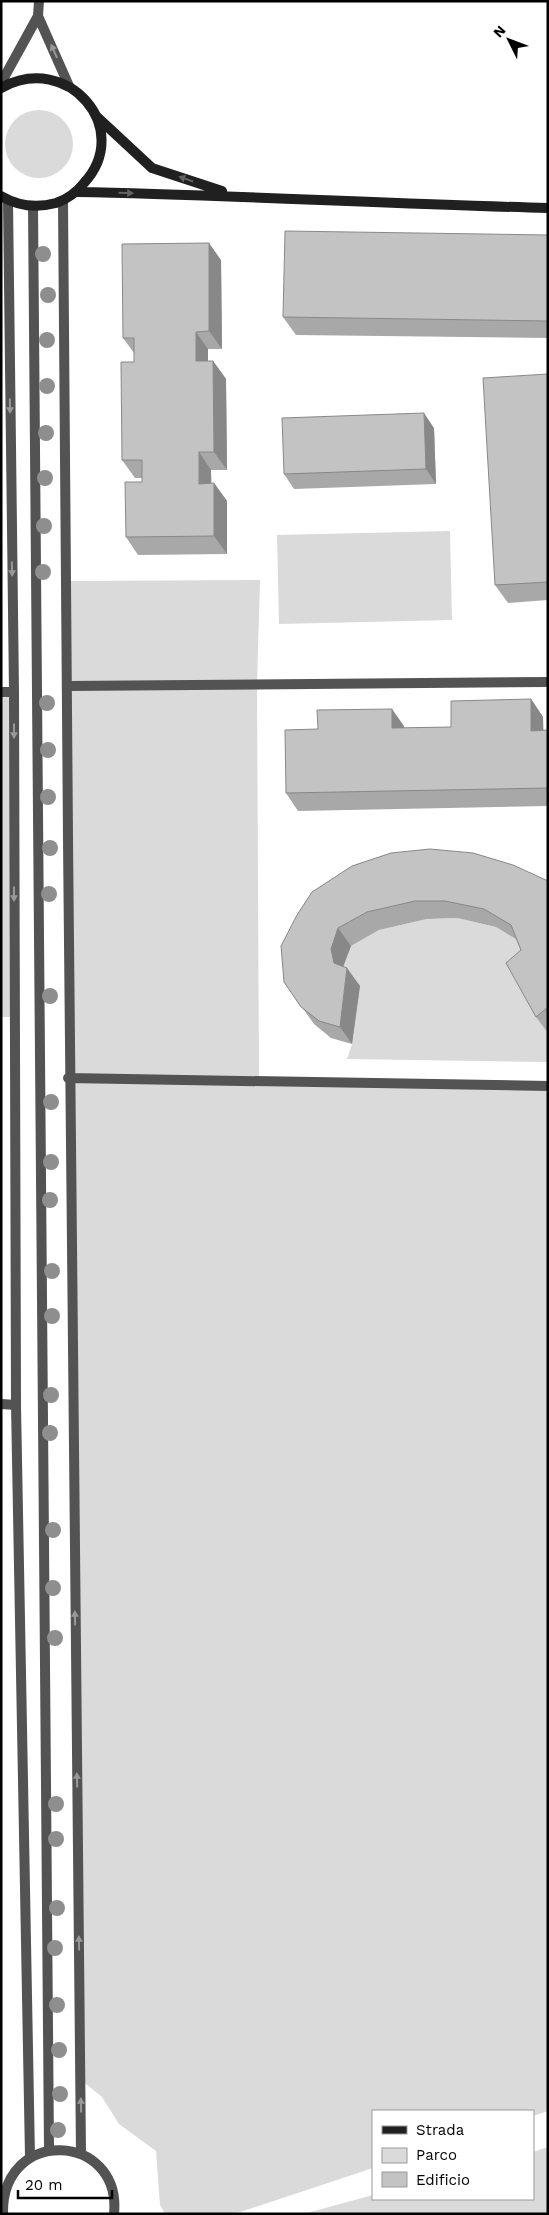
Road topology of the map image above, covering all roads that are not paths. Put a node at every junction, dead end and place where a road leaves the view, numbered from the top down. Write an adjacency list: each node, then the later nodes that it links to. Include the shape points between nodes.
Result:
1 (39, 1): 2 (street)
2 (38, 16): 3 (street); 4 (street, one-way to 2)
3 (1, 83)
4 (69, 86): 5 (main road, via 52,79 33,77); 6 (main road, via 85,99)
5 (1, 88)
6 (96, 115): 7 (main road, via 101,136 99,157 91,176); 8 (main road, one-way to 6, via 152,168)
7 (77, 192): 8 (main road, one-way to 8); 10 (main road)
8 (232, 195): 12 (main road)
9 (4, 198): 11 (main road); 16 (street, one-way to 16)
10 (63, 201): 11 (main road); 14 (street)
11 (33, 206): 21 (street)
12 (548, 208)
13 (548, 682): 14 (street)
14 (68, 686): 17 (street)
15 (1, 692): 16 (street)
16 (14, 692): 20 (street, one-way to 20)
17 (68, 1078): 18 (street); 22 (street, one-way to 17)
18 (548, 1086)
19 (1, 1404): 20 (street)
20 (16, 1405): 23 (street)
21 (49, 2150): 22 (street); 23 (street)
22 (81, 2154): 25 (street, via 105,2173 116,2203)
23 (30, 2158): 24 (street, via 17,2168 8,2182)
24 (3, 2214)
25 (114, 2214)

